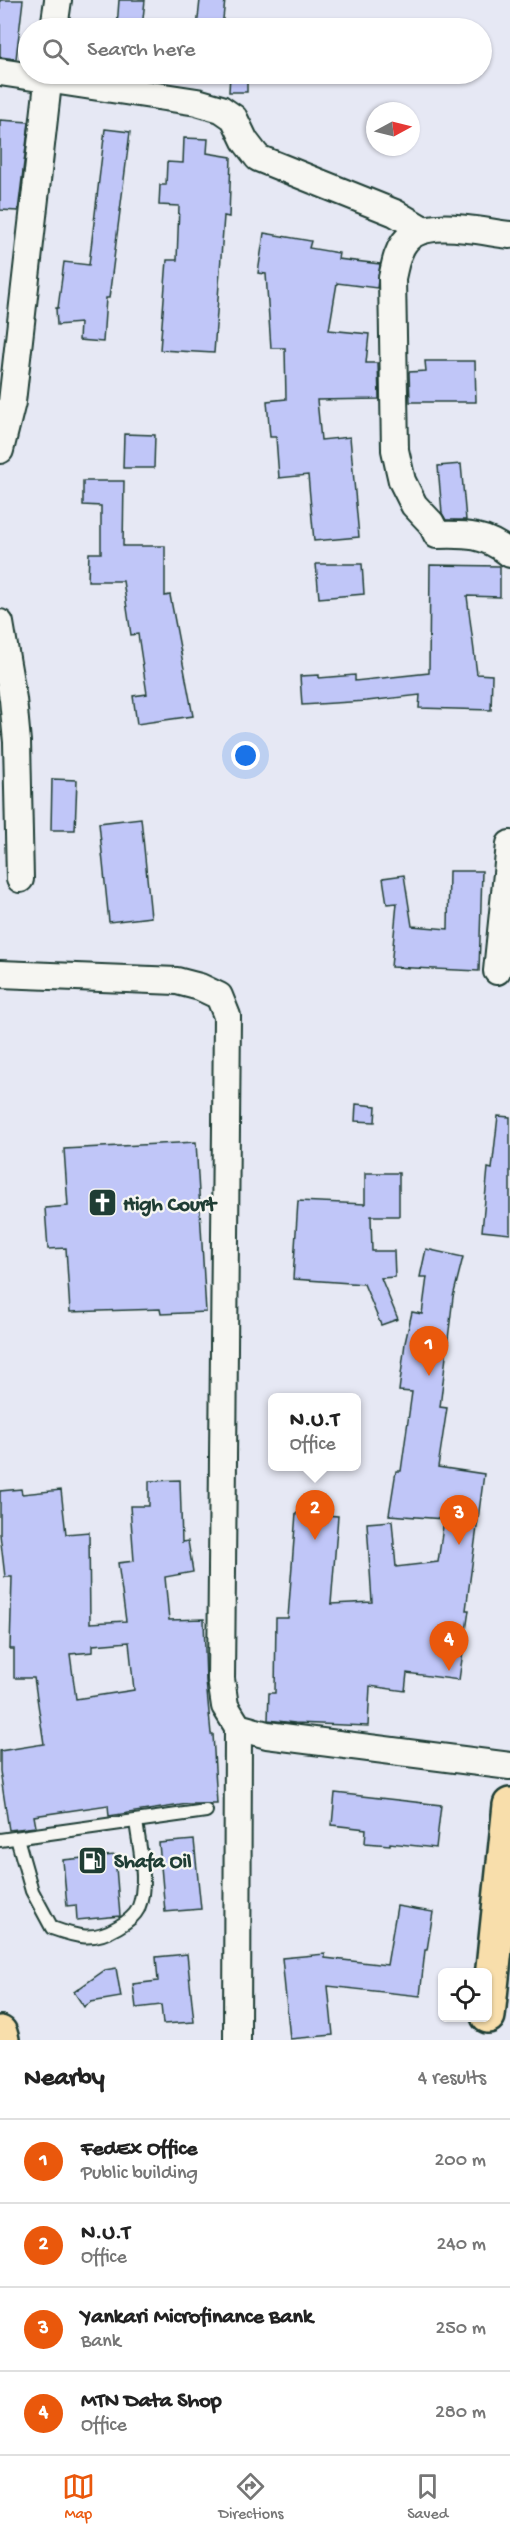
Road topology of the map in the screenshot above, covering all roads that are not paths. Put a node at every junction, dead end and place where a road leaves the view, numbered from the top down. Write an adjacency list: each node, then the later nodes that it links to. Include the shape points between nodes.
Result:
1 (58, 0): 2 (street)
2 (55, 18)
3 (0, 72): 4 (street)
4 (18, 73)
5 (48, 84): 9 (street, via 12,402)
6 (95, 84): 7 (street, via 221,109 234,118 258,158 395,213)
7 (422, 229): 8 (street, via 442,227); 10 (street, via 405,242 392,279 396,450 402,481 414,506 437,535 470,534)
8 (510, 235)
9 (0, 450)
10 (510, 554)
11 (0, 623): 13 (street, via 17,742)
12 (510, 844): 14 (street)
13 (20, 879)
14 (497, 971)
15 (0, 974): 16 (street, via 177,981 219,996 226,1016 221,1679 225,1706)
16 (238, 1727): 17 (street, via 267,1735); 27 (street)
17 (510, 1766)
18 (510, 1805): 23 (main road)
19 (206, 1811): 20 (lane)
20 (136, 1821): 21 (lane); 21 (lane, via 142,1883 138,1909 129,1921 104,1936 79,1938 52,1928 32,1891)
21 (17, 1838): 22 (lane)
22 (0, 1840)
23 (492, 1971)
24 (487, 2022): 28 (main road)
25 (0, 2033): 26 (main road)
26 (2, 2040)
27 (237, 2040)
28 (485, 2040)

